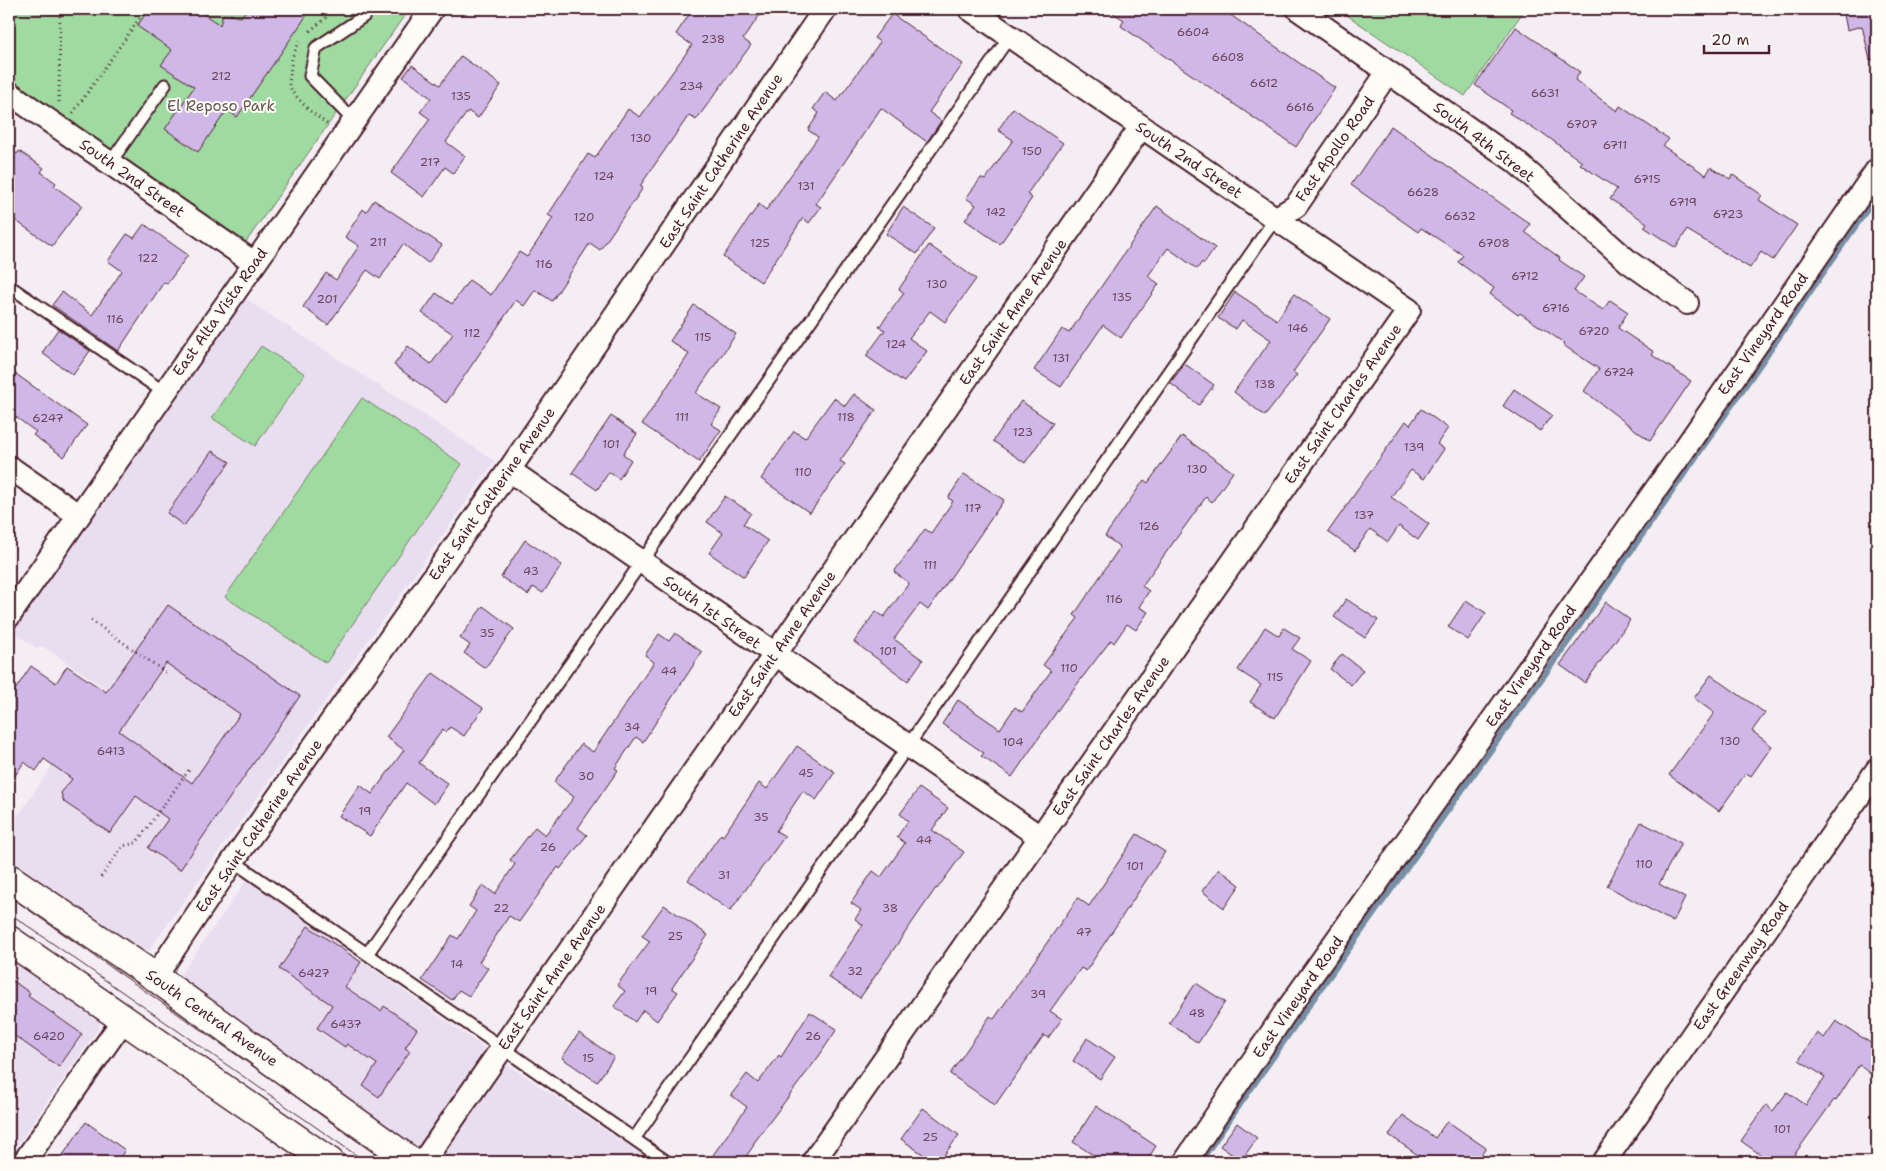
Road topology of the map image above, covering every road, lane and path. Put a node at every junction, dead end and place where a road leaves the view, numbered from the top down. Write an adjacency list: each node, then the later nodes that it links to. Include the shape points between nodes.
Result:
1 (60, 9): 14 (path)
2 (146, 9): 15 (path)
3 (232, 9): 9 (path)
4 (367, 9): 16 (lane, via 364,16 316,48 310,76)
5 (432, 9): 16 (street, East Alta Vista Road)
6 (825, 9): 27 (street, East Saint Catherine Avenue)
7 (970, 9): 10 (street, South 2nd Street)
8 (1298, 9): 11 (street, South 4th Street)
9 (231, 15)
10 (1010, 36): 17 (street, South 2nd Street); 29 (lane)
11 (1388, 72): 20 (street, Fast Apollo Road, via 1296,206); 23 (street, South 4th Street, via 1515,161 1629,262)
12 (164, 85): 18 (lane)
13 (9, 93): 18 (street, South 2nd Street)
14 (59, 110)
15 (70, 117)
16 (354, 121): 21 (street, East Alta Vista Road)
17 (1142, 127): 20 (street, South 2nd Street); 32 (street, East Saint Anne Avenue)
18 (110, 162): 21 (street, South 2nd Street)
19 (1877, 170): 55 (street, East Vineyard Road, via 1287,1010)
20 (1275, 219): 24 (street, South 2nd Street); 34 (lane)
21 (254, 263): 25 (street, East Alta Vista Road)
22 (9, 286): 25 (lane)
23 (1687, 303)
24 (1409, 310): 39 (street, East Saint Charles Avenue)
25 (164, 392): 28 (street, East Alta Vista Road)
26 (9, 467): 28 (street)
27 (509, 470): 29 (street, South 1st Street); 40 (street, East Saint Catherine Avenue)
28 (78, 515): 30 (street, East Alta Vista Road)
29 (642, 563): 32 (street, South 1st Street); 44 (lane)
30 (9, 616)
31 (91, 620): 33 (path)
32 (774, 655): 34 (street, South 1st Street); 47 (street, East Saint Anne Avenue)
33 (168, 674)
34 (907, 746): 39 (street, South 1st Street); 48 (lane)
35 (189, 770): 41 (path, via 136,843 123,846)
36 (1877, 770): 56 (street, East Greenway Road)
37 (11, 772): 38 (path)
38 (9, 786)
39 (1040, 837): 54 (street, East Saint Charles Avenue)
40 (233, 861): 44 (lane); 45 (street, East Saint Catherine Avenue)
41 (101, 877)
42 (9, 878): 45 (main road, South Central Avenue)
43 (9, 940): 46 (main road)
44 (367, 954): 47 (lane)
45 (155, 978): 51 (main road, South Central Avenue)
46 (124, 1019): 49 (street); 50 (main road)
47 (503, 1048): 48 (lane); 52 (street, East Saint Anne Avenue)
48 (634, 1139): 53 (lane)
49 (24, 1162)
50 (330, 1162)
51 (412, 1162)
52 (423, 1162)
53 (667, 1162)
54 (814, 1162)
55 (1185, 1162)
56 (1604, 1162)

